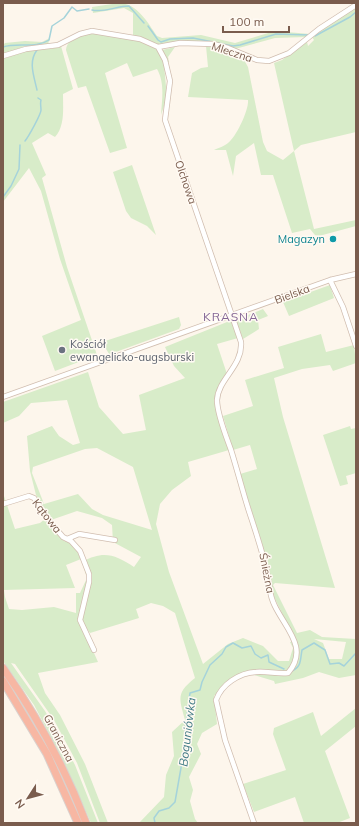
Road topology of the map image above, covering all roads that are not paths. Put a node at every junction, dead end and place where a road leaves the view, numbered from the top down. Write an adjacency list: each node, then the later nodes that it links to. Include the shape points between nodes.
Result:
1 (356, 5): 2 (street, Mleczna, via 319,29 289,53 269,61 257,60 228,48 206,43 180,43)
2 (158, 48): 3 (street, via 140,39 92,31 58,45 26,49); 6 (street, Olchowa, via 165,60 170,81 165,120)
3 (3, 56)
4 (356, 274): 5 (street, Bielska)
5 (330, 280): 6 (street, Bielska); 7 (street)
6 (232, 316): 8 (street, Bielska); 17 (street, Śnieżna, via 242,342 242,350 217,400 265,560 271,596 297,648 295,663 288,673 248,673 231,681 218,694 216,700 225,740)
7 (356, 346)
8 (3, 397)
9 (3, 504): 10 (street, Kątowa, via 29,496 34,498 51,523)
10 (67, 539): 11 (street, Kątowa, via 80,534); 12 (street, Kątowa, via 80,551 89,574 80,620)
11 (114, 540)
12 (94, 650)
13 (3, 668): 16 (highway, Graniczna, via 48,739)
14 (3, 681): 15 (highway, Graniczna, via 47,754)
15 (78, 823)
16 (86, 823)
17 (254, 823)

